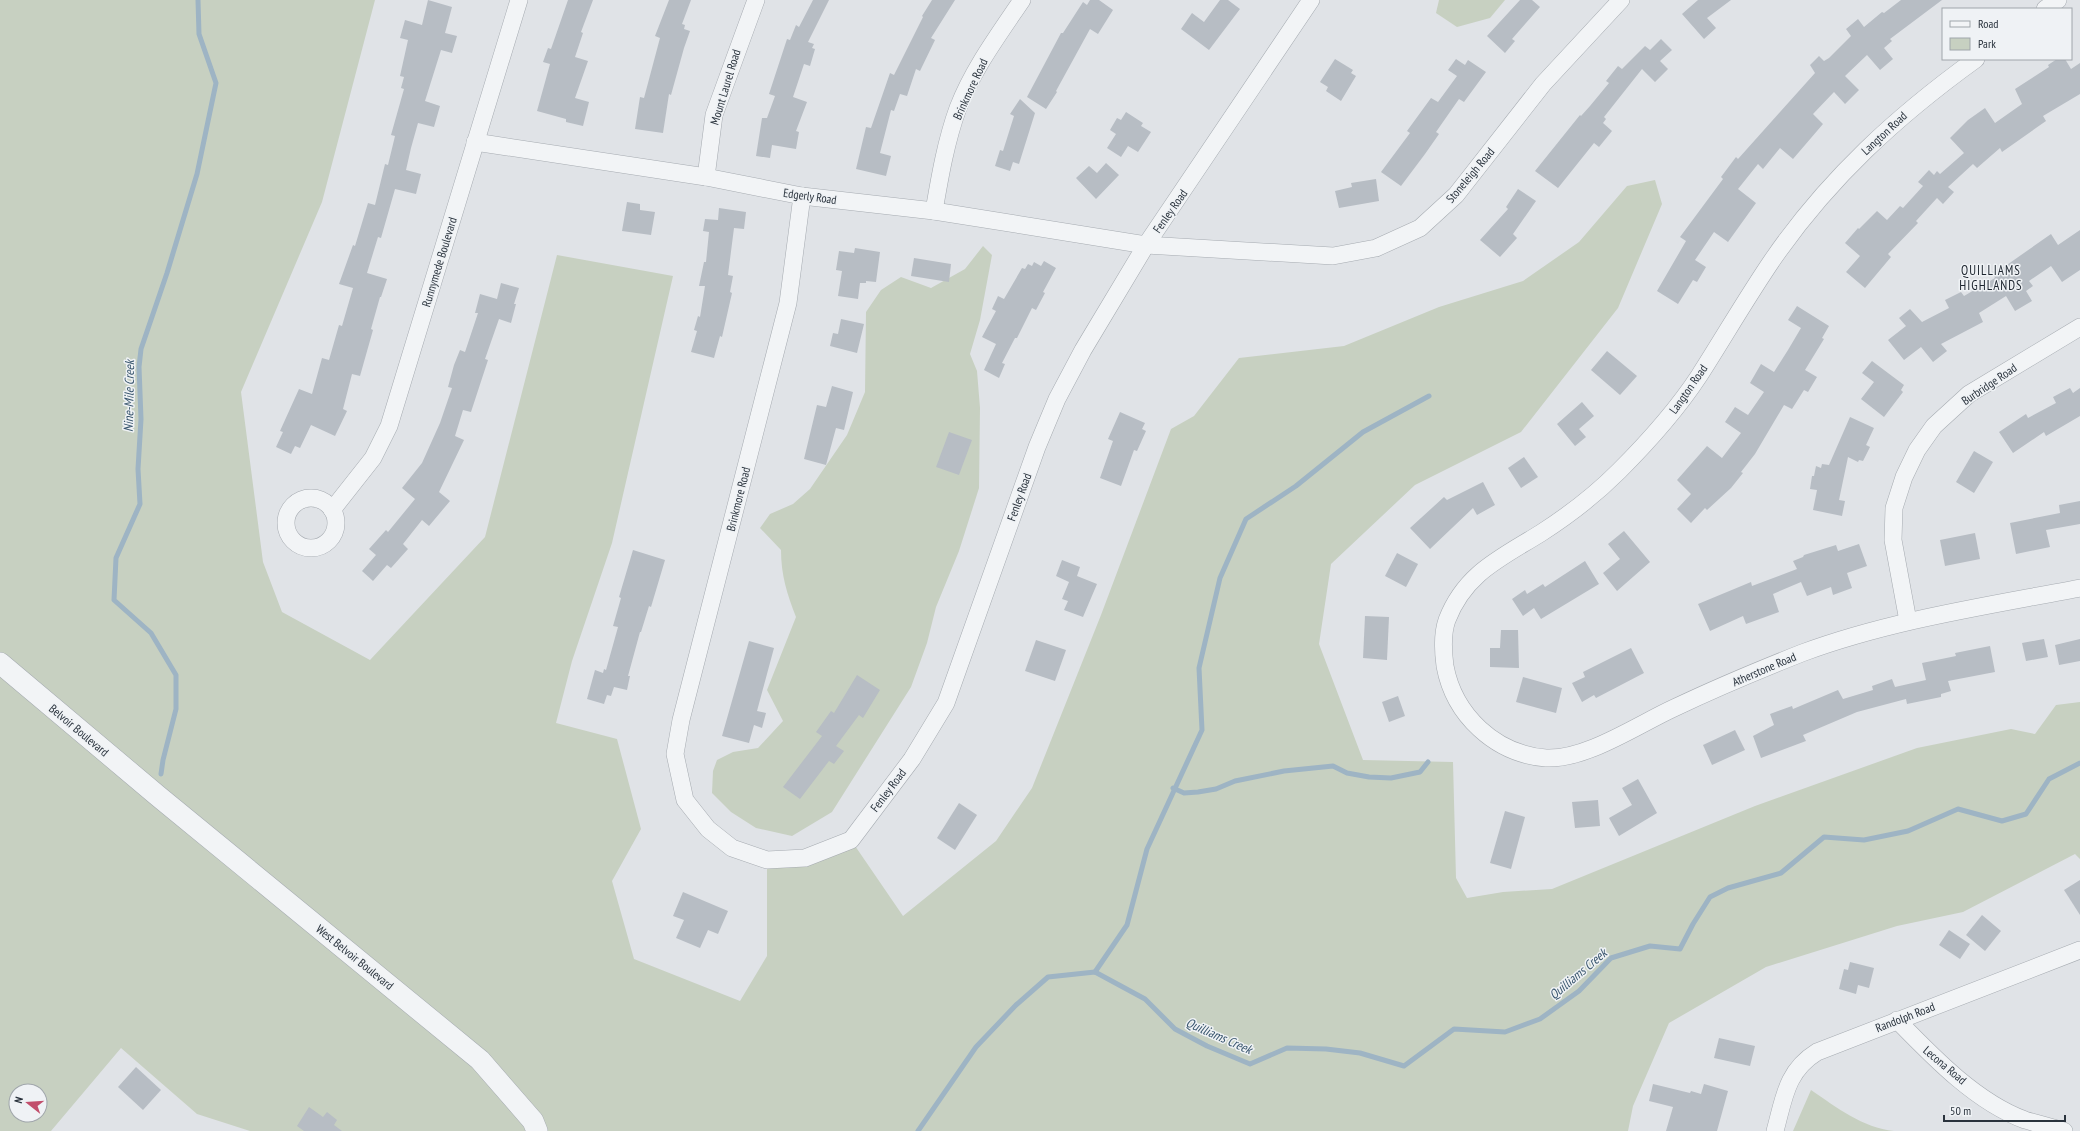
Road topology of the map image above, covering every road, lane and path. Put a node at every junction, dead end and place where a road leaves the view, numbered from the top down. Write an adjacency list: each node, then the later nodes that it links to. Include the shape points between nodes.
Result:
1 (519, 0): 9 (street, Runnymede Boulevard)
2 (756, 0): 10 (street, Mount Laurel Road, via 714,115)
3 (1022, 0): 12 (street, Brinkmore Road, via 984,57 959,107 945,150)
4 (1311, 0): 13 (street, Fenley Road)
5 (1621, 0): 13 (street, Stoneleigh Road, via 1543,84 1456,195 1420,228 1376,248 1333,256)
6 (2058, 0): 7 (street)
7 (2046, 8)
8 (1975, 60): 19 (street, Langton Road, via 1927,94 1871,143 1806,214 1773,259 1698,377 1649,441 1577,508 1483,569 1469,583 1454,604 1445,625 1443,652 1450,684)
9 (475, 142): 10 (street, Edgerly Road); 15 (street, Runnymede Boulevard, via 389,426 373,458)
10 (706, 177): 11 (street, Edgerly Road)
11 (802, 196): 12 (street, Edgerly Road); 21 (street, Brinkmore Road, via 788,303 683,712 675,754)
12 (934, 211): 13 (street, Edgerly Road)
13 (1146, 245): 21 (street, Fenley Road, via 1083,350 1057,399 946,703 912,759 851,840 805,858 766,860 732,848 708,829)
14 (2080, 327): 17 (street, Burbridge Road, via 1969,394 1934,426 1917,450 1904,477 1894,508 1893,540)
15 (332, 510)
16 (2080, 588): 17 (street, Atherstone Road)
17 (1908, 621): 19 (street, Atherstone Road, via 1804,653 1676,707 1591,749 1571,756 1548,758 1507,749 1484,734)
18 (0, 663): 20 (street, Belvoir Boulevard)
19 (1469, 718)
20 (158, 796): 24 (street, West Belvoir Boulevard, via 480,1060 533,1121)
21 (685, 800)
22 (2080, 950): 23 (street, Randolph Road)
23 (1897, 1020): 25 (street, Randolph Road, via 1805,1059 1796,1068 1787,1089); 26 (street, Lecona Road, via 1931,1055 1986,1099 2024,1119)
24 (537, 1131)
25 (1775, 1131)
26 (2064, 1131)

